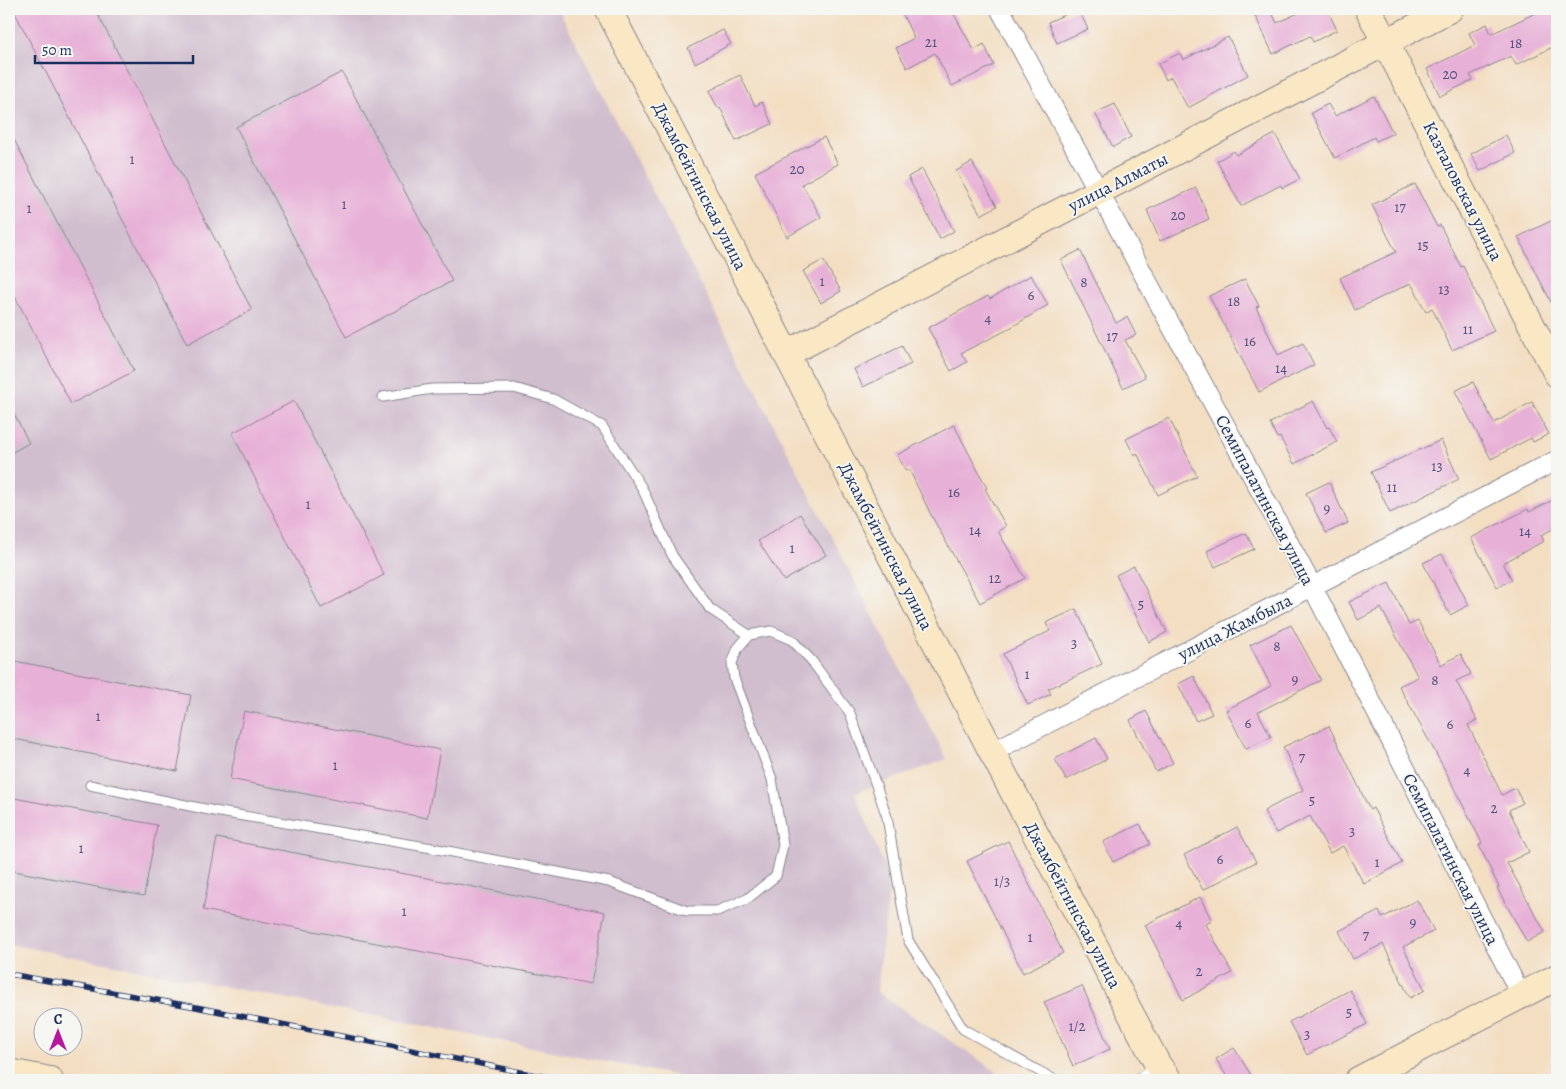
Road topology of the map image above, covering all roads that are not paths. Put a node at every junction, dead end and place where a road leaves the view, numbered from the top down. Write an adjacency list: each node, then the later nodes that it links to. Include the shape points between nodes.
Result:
1 (608, 9): 7 (street, Джамбейтинская улица)
2 (1000, 9): 6 (street, Семипалатинская улица)
3 (1368, 9): 5 (street, Казталовская улица)
4 (1450, 9): 5 (street, улица Алматы)
5 (1386, 42): 6 (street, улица Алматы); 8 (street, Казталовская улица)
6 (1098, 192): 7 (street, улица Алматы); 11 (street, Семипалатинская улица)
7 (786, 354): 13 (street, Джамбейтинская улица)
8 (1557, 374)
9 (383, 397): 12 (lane, via 432,390 514,388 554,399 602,426 642,488 672,555 710,609)
10 (1557, 460): 11 (street, улица Жамбыла)
11 (1312, 588): 13 (street, улица Жамбыла); 16 (street, Семипалатинская улица)
12 (749, 635): 14 (lane, via 732,662 734,678 772,779 783,845 776,876 747,899 716,911 687,912 609,882 214,811); 20 (lane, via 770,631 792,640 850,712 887,817 908,940 963,1028)
13 (992, 752): 18 (street, Джамбейтинская улица)
14 (90, 785)
15 (1557, 977): 16 (street)
16 (1521, 995): 22 (street)
17 (9, 1072): 19 (street)
18 (1163, 1073): 21 (lane)
19 (50, 1080)
20 (1055, 1080)
21 (1137, 1080)
22 (1358, 1080)

